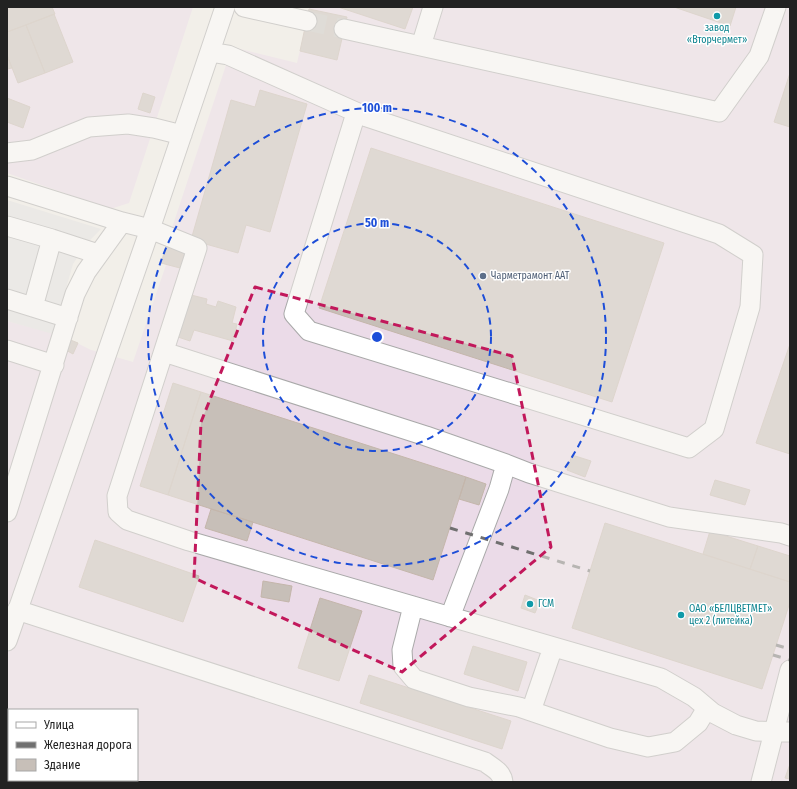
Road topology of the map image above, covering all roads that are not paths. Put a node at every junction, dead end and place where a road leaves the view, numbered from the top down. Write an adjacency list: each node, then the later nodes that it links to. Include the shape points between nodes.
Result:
1 (225, 7): 8 (street)
2 (244, 7): 5 (street)
3 (433, 7): 7 (street)
4 (776, 7): 7 (street, via 759,56 719,112)
5 (307, 21)
6 (344, 29): 7 (street)
7 (421, 46)
8 (210, 52): 9 (street, via 228,55); 10 (street)
9 (356, 113): 9 (street, via 719,234 753,255 750,306 714,429 689,448 309,331 294,314)
10 (182, 135): 11 (street, via 128,124 89,127 32,150); 15 (street)
11 (7, 153)
12 (7, 186): 13 (street)
13 (122, 222): 15 (street); 17 (street)
14 (7, 226): 16 (street)
15 (150, 229): 22 (street, via 197,248); 28 (street)
16 (52, 239): 17 (street); 19 (street)
17 (98, 254): 20 (street, via 75,294)
18 (7, 300): 19 (street)
19 (33, 307): 20 (street)
20 (68, 318): 23 (street)
21 (7, 350): 23 (street)
22 (164, 352): 24 (street); 27 (street, via 117,496 118,512 127,520 190,541)
23 (54, 365): 25 (street)
24 (506, 464): 26 (street, via 669,517); 29 (street, via 499,489)
25 (7, 512)
26 (790, 536)
27 (413, 606): 29 (street); 34 (street, via 402,650 403,666 414,679 469,697)
28 (18, 610): 30 (street); 36 (street, via 485,762 498,771)
29 (450, 617): 31 (street)
30 (7, 641)
31 (553, 647): 33 (street, via 661,678 694,697); 34 (street)
32 (790, 670): 35 (street)
33 (707, 708): 34 (street, via 698,723 675,742 648,747 610,738); 35 (street, via 736,725 756,731)
34 (531, 711)
35 (782, 731): 37 (street)
36 (504, 782)
37 (761, 782)

